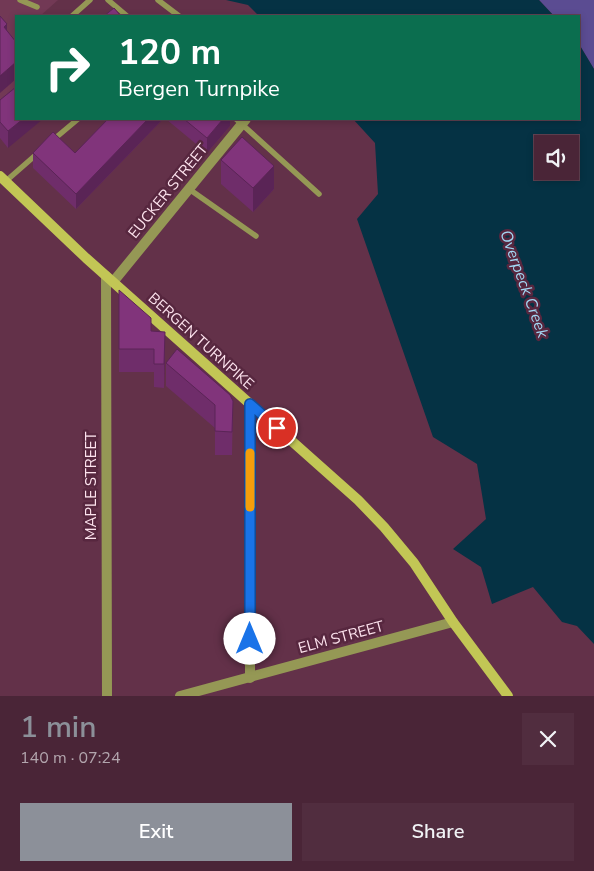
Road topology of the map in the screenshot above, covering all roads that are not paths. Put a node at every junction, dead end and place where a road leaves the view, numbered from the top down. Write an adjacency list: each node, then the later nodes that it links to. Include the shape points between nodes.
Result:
1 (20, 0): 5 (lane)
2 (90, 0): 6 (lane)
3 (108, 0): 7 (lane)
4 (158, 0): 8 (lane)
5 (37, 7)
6 (73, 15)
7 (126, 15)
8 (178, 15)
9 (77, 120): 11 (lane)
10 (242, 120): 14 (street, EUCKER STREET); 15 (lane)
11 (49, 144)
12 (42, 150): 13 (lane)
13 (3, 178): 17 (street, BERGEN TURNPIKE)
14 (189, 189): 16 (lane); 17 (street, EUCKER STREET)
15 (319, 194)
16 (256, 236)
17 (110, 279): 18 (street, BERGEN TURNPIKE); 21 (street, MAPLE STREET)
18 (250, 404): 19 (street, BERGEN TURNPIKE, via 384,527 414,563); 20 (street)
19 (453, 622): 20 (street, ELM STREET); 23 (street, BERGEN TURNPIKE)
20 (250, 678): 22 (street, ELM STREET)
21 (107, 696)
22 (180, 696)
23 (508, 696)

